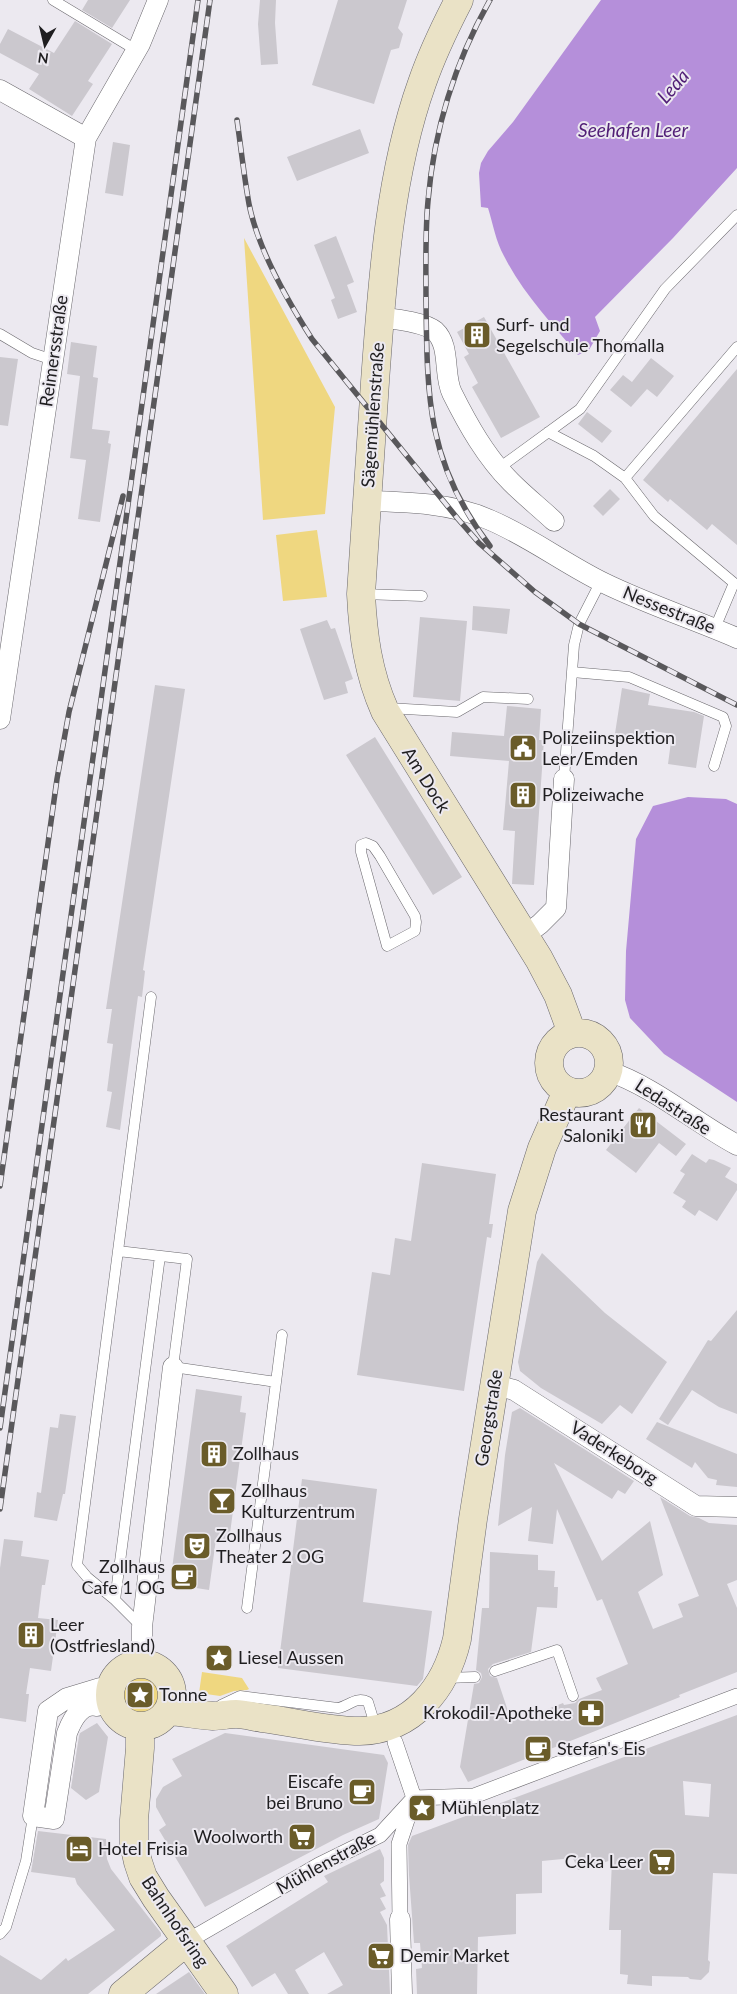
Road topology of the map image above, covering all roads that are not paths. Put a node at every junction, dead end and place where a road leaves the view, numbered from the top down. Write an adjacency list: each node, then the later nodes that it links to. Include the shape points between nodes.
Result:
1 (53, 0): 4 (lane)
2 (158, 0): 4 (street, Reimersstraße)
3 (459, 0): 8 (main road, Sägemühlenstraße, via 440,36 409,125 397,182)
4 (136, 50): 6 (street, Reimersstraße)
5 (0, 90): 6 (street)
6 (86, 138): 11 (street, Reimersstraße)
7 (737, 215): 12 (lane, via 665,289 580,409)
8 (379, 317): 13 (street, Sägemühlenstraße, via 426,327 442,340 451,390 477,438); 15 (main road, Sägemühlenstraße)
9 (0, 334): 11 (lane, via 32,353)
10 (737, 347): 14 (lane)
11 (53, 360): 24 (street, Reimersstraße)
12 (548, 432): 13 (lane); 14 (lane, via 594,456)
13 (499, 468): 16 (street, Sägemühlenstraße)
14 (625, 478): 18 (lane, via 654,516)
15 (367, 502): 17 (street, Sägemühlenstraße, via 448,507 488,519); 19 (main road, Am Dock)
16 (554, 521)
17 (601, 581): 21 (street, Nessestraße, via 645,602); 23 (lane, via 579,624)
18 (736, 583): 21 (lane)
19 (361, 594): 20 (lane); 26 (main road, Am Dock, via 370,672)
20 (422, 596)
21 (715, 628): 22 (street, Nessestraße)
22 (737, 638)
23 (572, 672): 28 (lane, via 629,677 723,717 726,726); 29 (lane)
24 (3, 679): 27 (street, Reimersstraße)
25 (528, 699): 26 (lane, via 483,697 457,712)
26 (384, 707): 30 (main road, Am Dock)
27 (0, 719)
28 (714, 766)
29 (564, 779): 30 (street, via 556,908)
30 (524, 936): 33 (main road, Am Dock, via 550,980)
31 (387, 946): 31 (lane, via 361,852 361,845 366,842 380,856 415,916 414,931)
32 (151, 997): 37 (lane)
33 (572, 1033): 34 (main road, via 587,1034 600,1041 608,1055); 35 (main road, via 557,1042 548,1063 554,1079)
34 (608, 1070): 35 (main road, via 604,1080 592,1090); 36 (street, Ledastraße, via 635,1081)
35 (567, 1091): 42 (main road, Georgstraße, via 542,1148 522,1212)
36 (737, 1145)
37 (118, 1251): 38 (lane); 44 (lane, via 77,1565 87,1578)
38 (160, 1256): 40 (lane, via 187,1259); 44 (lane)
39 (282, 1336): 41 (lane)
40 (173, 1367): 41 (lane); 46 (street)
41 (276, 1382): 45 (lane)
42 (495, 1385): 43 (street, Vaderkeborg, via 514,1390 696,1506); 50 (main road, Georgstraße, via 457,1639)
43 (737, 1506)
44 (115, 1600): 46 (lane)
45 (247, 1608)
46 (142, 1626): 47 (street)
47 (142, 1664): 53 (main road, via 122,1670); 54 (main road, via 159,1670 168,1679)
48 (495, 1670): 51 (lane, via 557,1650)
49 (475, 1677): 50 (lane)
50 (444, 1678): 56 (main road, Georgstraße, via 426,1703)
51 (573, 1696)
52 (737, 1696): 57 (street, via 474,1796)
53 (106, 1698): 55 (main road, via 125,1722); 58 (street, via 67,1698 48,1711)
54 (170, 1700): 55 (main road, via 154,1724); 56 (main road, via 216,1716 229,1710 344,1730)
55 (140, 1726): 61 (main road, Bahnhofsring, via 134,1844 143,1877)
56 (387, 1732): 57 (street)
57 (414, 1798): 59 (street, via 399,1844); 61 (street, Mühlenstraße, via 380,1835 319,1865)
58 (33, 1816): 60 (lane, via 26,1861 6,1927)
59 (400, 1919): 64 (street)
60 (0, 1934)
61 (186, 1942): 62 (main road, Mühlenstraße); 63 (main road, Bahnhofsring)
62 (123, 1994)
63 (224, 1994)
64 (402, 1994)

